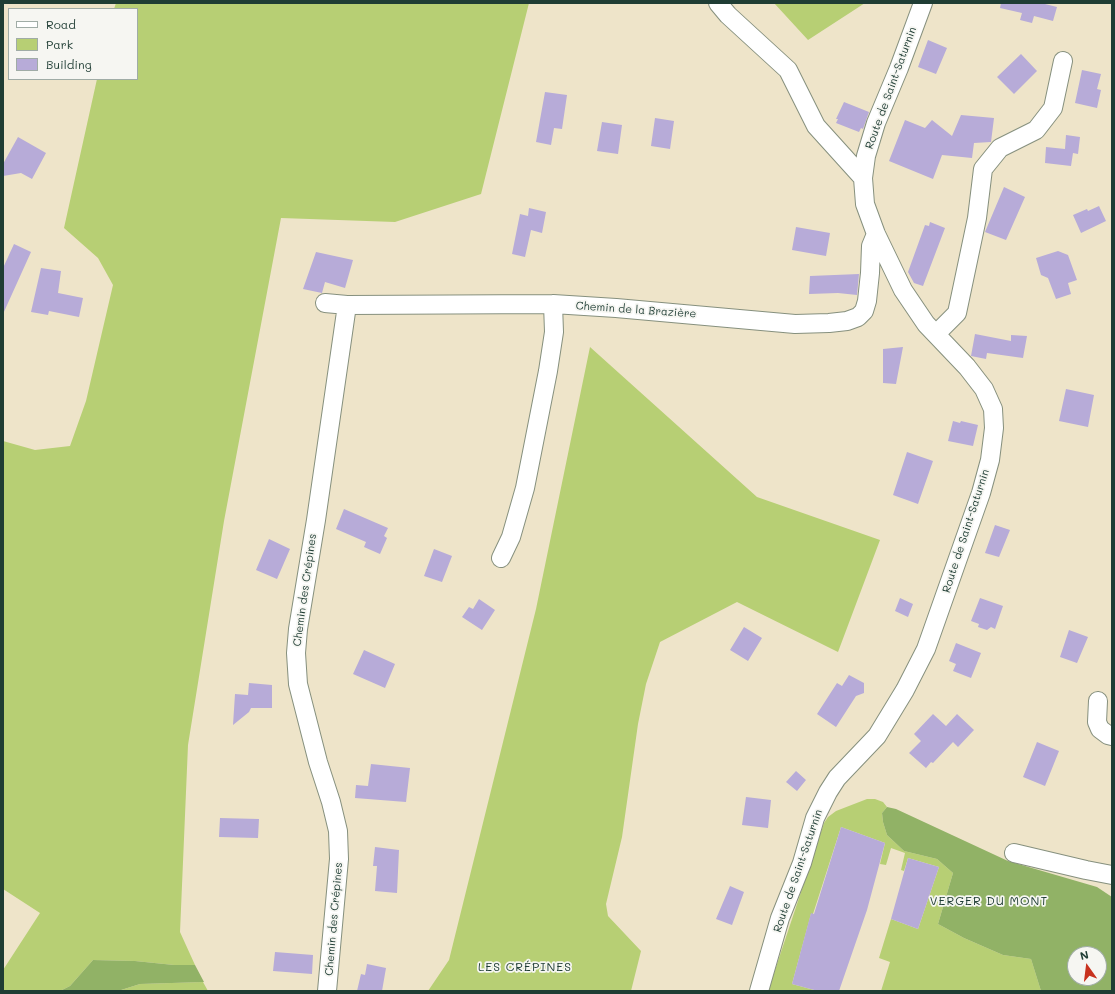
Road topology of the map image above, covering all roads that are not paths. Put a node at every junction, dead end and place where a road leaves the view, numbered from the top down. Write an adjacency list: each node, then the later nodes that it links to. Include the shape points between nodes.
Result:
1 (718, 3): 4 (street, via 788,70 816,126)
2 (923, 3): 4 (street, Route de Saint-Saturnin, via 876,123 866,156)
3 (1063, 61): 9 (street, via 1053,108 1036,130 1000,148 983,169 977,218 957,313)
4 (863, 178): 5 (street, Route de Saint-Saturnin, via 866,204)
5 (876, 234): 7 (street, Chemin de la Brazière, via 871,246 864,311 858,317 847,321 795,324); 9 (street, Route de Saint-Saturnin, via 903,290)
6 (325, 302): 8 (street, Chemin de la Brazière)
7 (553, 304): 8 (street, Chemin de la Brazière); 10 (street, via 554,332 525,488)
8 (347, 305): 15 (street, Chemin des Crépines, via 296,653 298,684 338,831 339,859)
9 (936, 334): 16 (street, Route de Saint-Saturnin, via 984,389 993,409 994,428 990,460 981,493 926,649 906,690 877,736 837,778 815,818 802,863 780,918)
10 (502, 558)
11 (1098, 701): 12 (street, via 1100,729)
12 (1112, 736)
13 (1014, 853): 14 (street)
14 (1112, 874)
15 (328, 991)
16 (759, 991)

